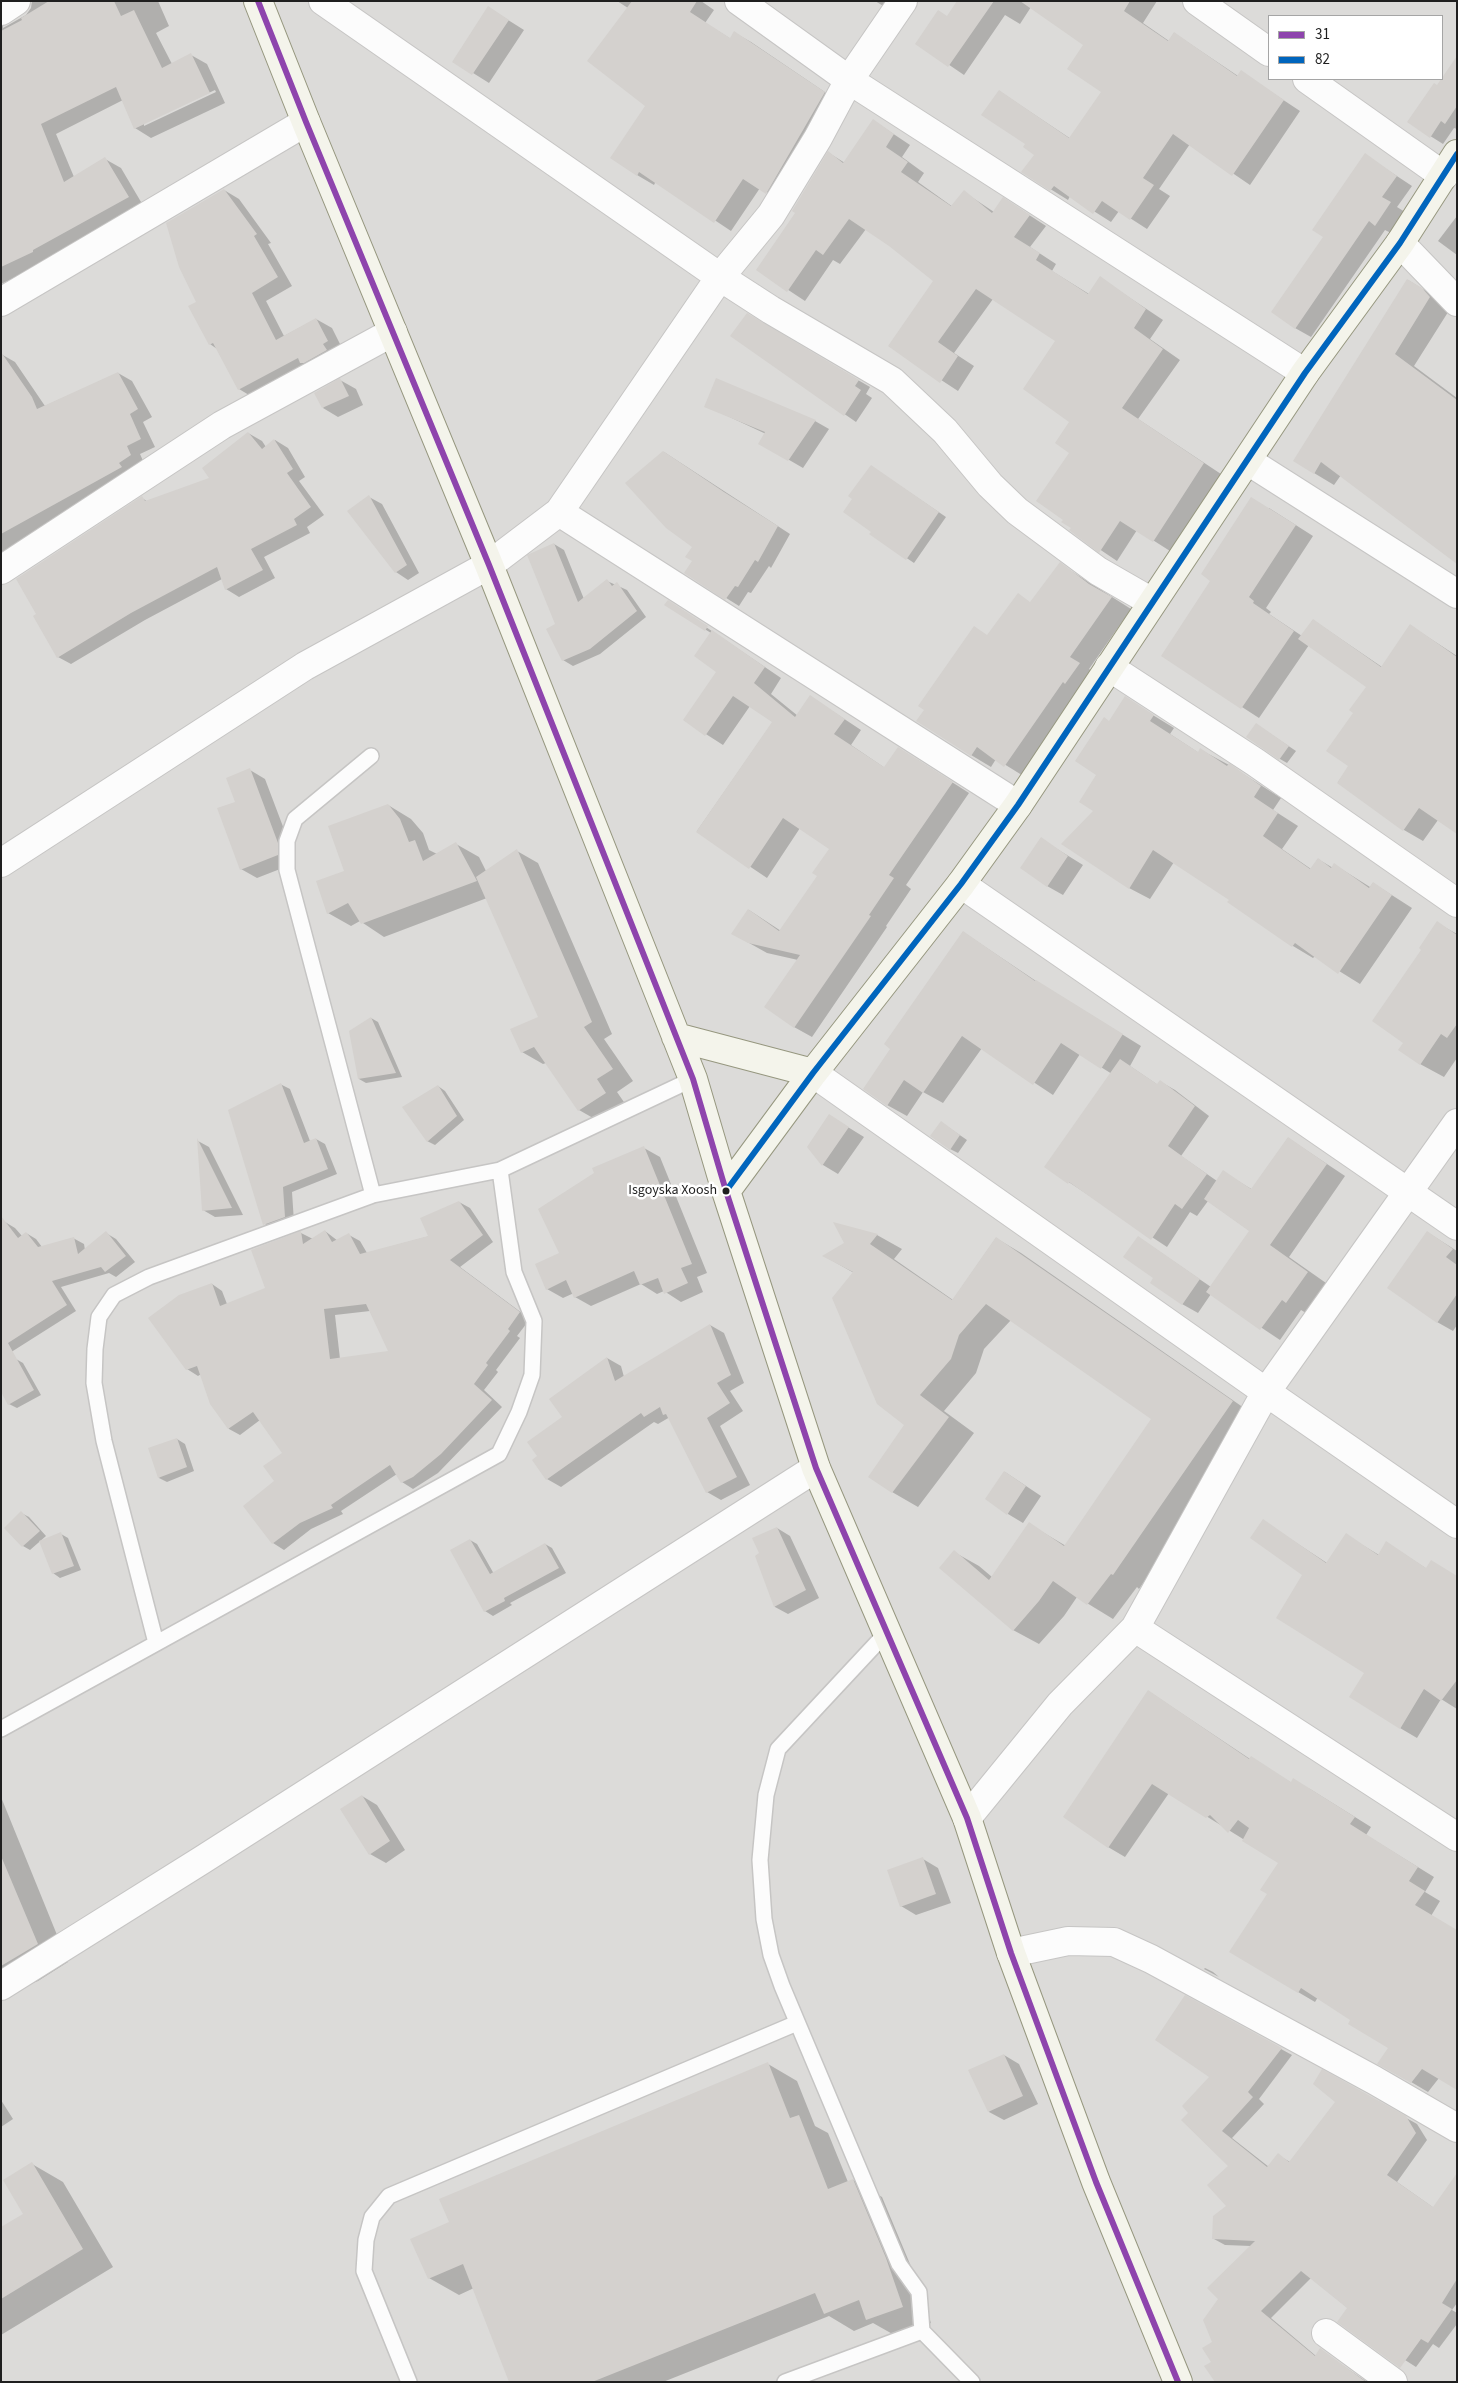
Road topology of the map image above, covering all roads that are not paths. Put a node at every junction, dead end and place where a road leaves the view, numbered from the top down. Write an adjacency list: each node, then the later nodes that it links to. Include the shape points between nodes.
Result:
1 (16, 1): 7 (street)
2 (324, 1): 14 (street)
3 (739, 1): 9 (street)
4 (904, 1): 9 (street)
5 (1197, 1): 8 (street)
6 (265, 6): 11 (main road)
7 (1, 11)
8 (1268, 51)
9 (849, 80): 14 (street, via 771,215); 18 (street)
10 (1309, 80): 12 (street)
11 (306, 122): 15 (street); 17 (main road)
12 (1450, 165): 13 (main road)
13 (1400, 244): 16 (street); 18 (main road)
14 (720, 277): 20 (street); 24 (street, via 892,381 945,431 990,485 1018,511 1098,571)
15 (1, 302)
16 (1457, 302)
17 (393, 332): 21 (main road); 22 (street, via 222,425)
18 (1306, 373): 19 (main road)
19 (1248, 461): 23 (street); 24 (main road)
20 (559, 512): 21 (street); 27 (street)
21 (489, 565): 28 (street, via 305,666); 31 (main road)
22 (1, 570)
23 (1457, 594)
24 (1152, 602): 25 (main road)
25 (1110, 667): 27 (main road); 30 (street, via 1255,762)
26 (371, 756): 38 (lane, via 295,819 287,841 287,860)
27 (1018, 805): 29 (main road)
28 (1, 863)
29 (961, 884): 32 (main road); 37 (street)
30 (1457, 903)
31 (676, 1037): 32 (main road); 33 (main road)
32 (813, 1073): 36 (main road); 40 (street)
33 (693, 1079): 35 (lane); 36 (main road)
34 (1457, 1123): 37 (street)
35 (500, 1170): 38 (lane); 45 (lane, via 514,1272 534,1321 532,1375 499,1454)
36 (726, 1191): 41 (main road)
37 (1409, 1193): 39 (street); 40 (street)
38 (373, 1196): 45 (lane, via 149,1277 114,1295 99,1317 94,1383 104,1441)
39 (1457, 1226)
40 (1266, 1392): 42 (street); 43 (street)
41 (816, 1468): 44 (main road); 50 (street)
42 (1457, 1524)
43 (1135, 1628): 47 (street, via 1060,1704); 48 (street)
44 (888, 1631): 47 (main road); 51 (lane, via 778,1750 766,1795 760,1860 764,1920 771,1955)
45 (156, 1643): 46 (lane)
46 (1, 1729)
47 (967, 1818): 49 (main road)
48 (1457, 1837)
49 (1011, 1953): 52 (street, via 1068,1941 1114,1942 1151,1958); 58 (main road, via 1096,2182)
50 (1, 1986)
51 (797, 2023): 53 (lane, via 899,2264 919,2292); 55 (lane, via 388,2196 372,2217 366,2240 364,2272)
52 (1457, 2128)
53 (922, 2331): 56 (lane); 57 (lane)
54 (1326, 2333): 59 (street)
55 (409, 2382)
56 (785, 2382)
57 (972, 2382)
58 (1178, 2382)
59 (1392, 2382)

